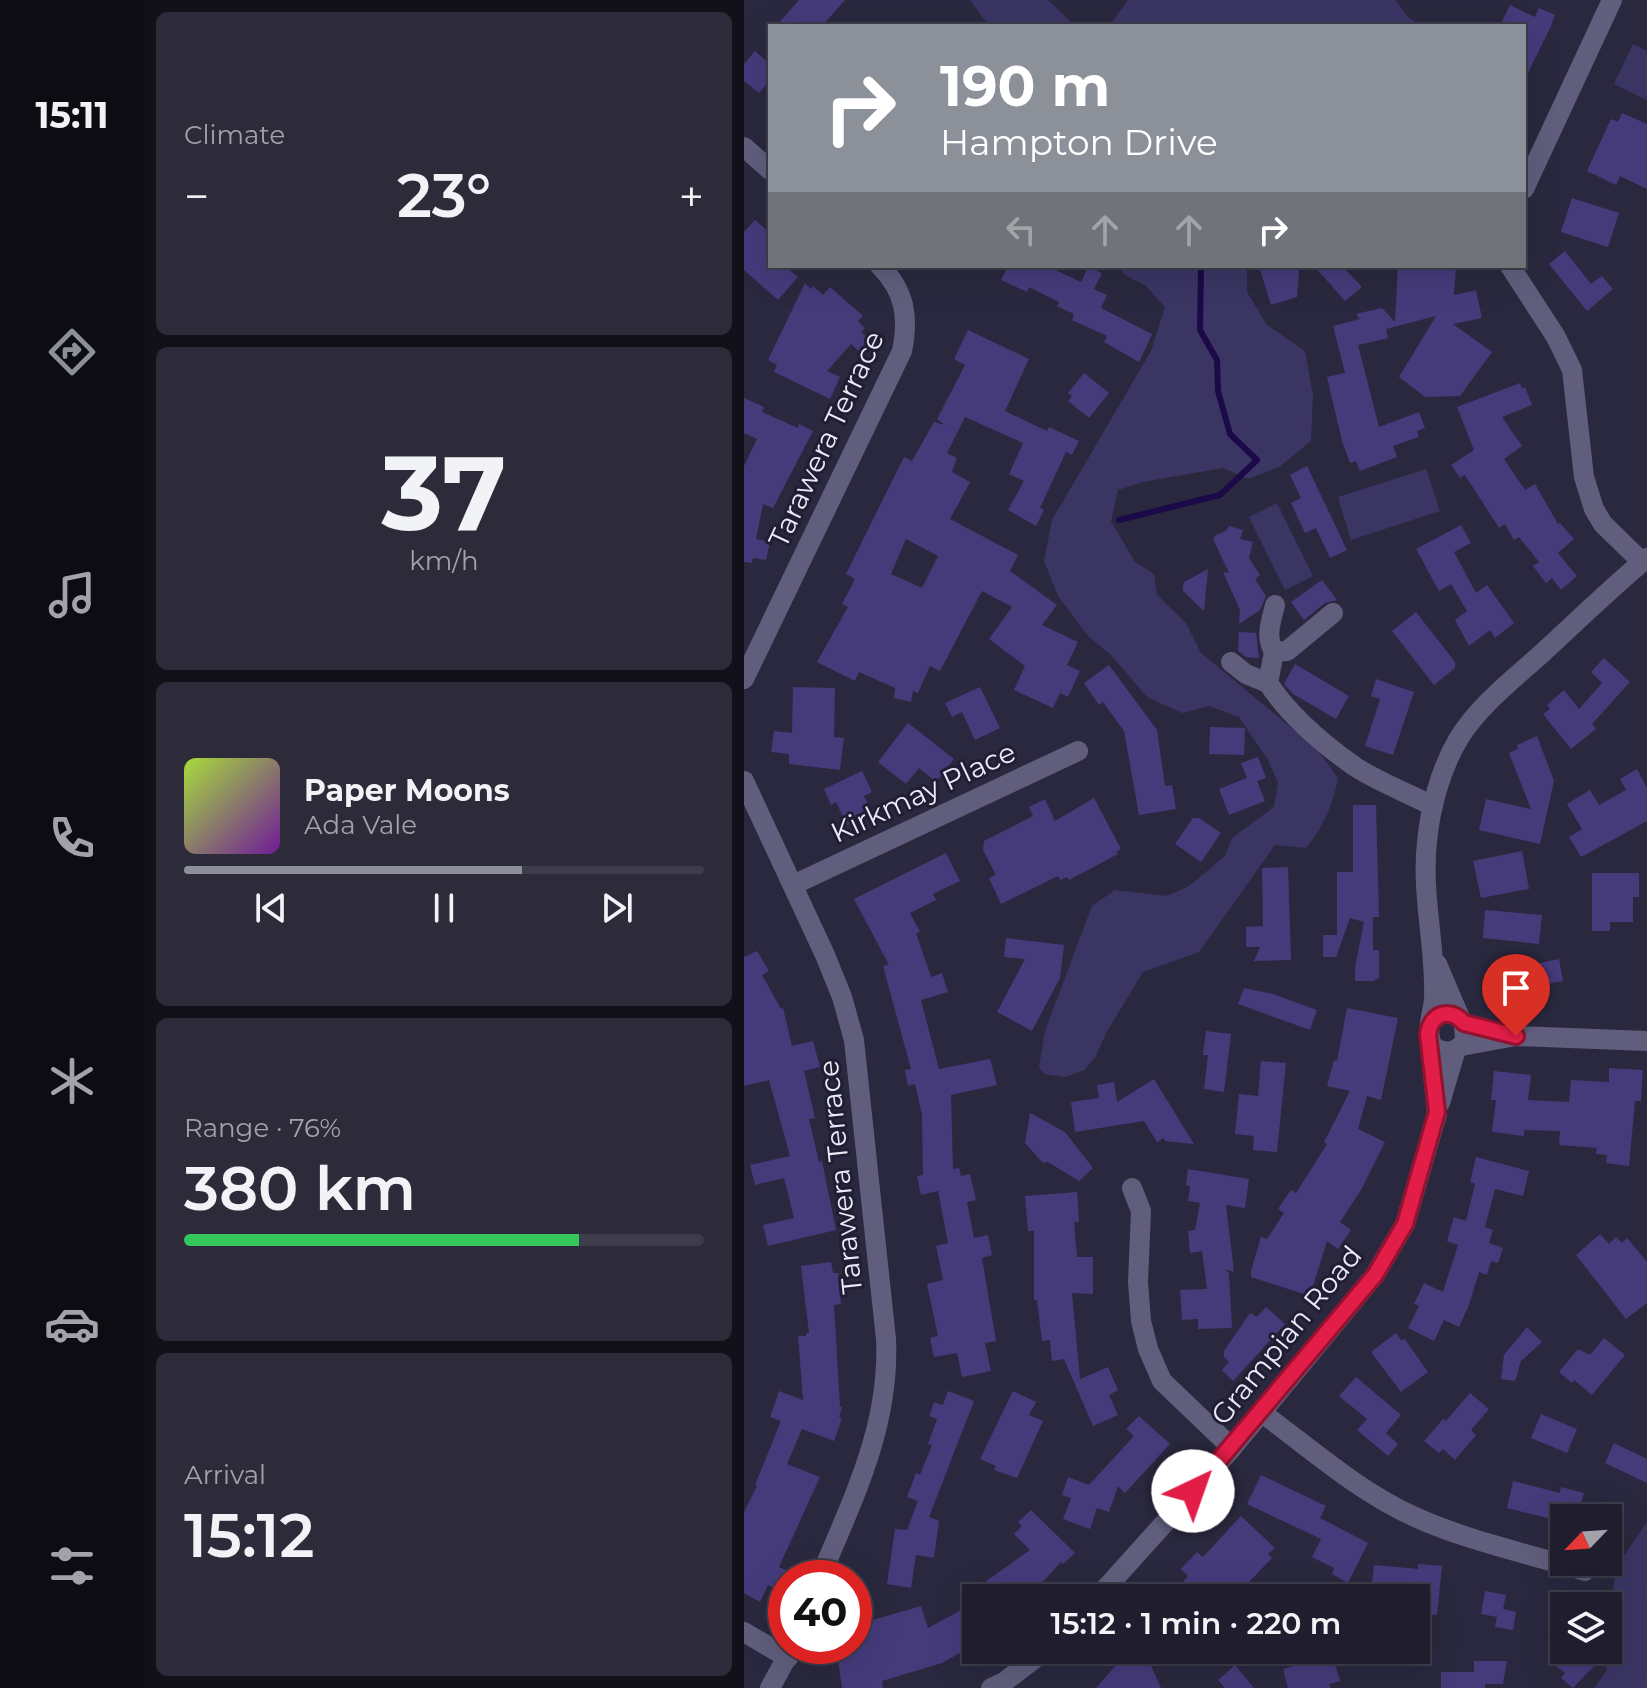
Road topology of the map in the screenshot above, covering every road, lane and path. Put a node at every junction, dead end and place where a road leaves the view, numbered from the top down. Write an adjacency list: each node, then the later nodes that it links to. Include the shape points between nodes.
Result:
1 (1612, 0): 4 (street)
2 (744, 147): 3 (street)
3 (768, 168)
4 (1526, 185)
5 (882, 268): 12 (street, Tarawera Terrace, via 905,307 902,351)
6 (1511, 268): 7 (street, via 1572,370 1584,477 1594,509 1603,524)
7 (1645, 560): 16 (street, Grampian Road, via 1488,702 1459,738)
8 (1275, 605): 10 (street, via 1268,632)
9 (1333, 613): 10 (street, via 1287,651)
10 (1274, 652): 13 (street)
11 (1231, 662): 13 (street)
12 (744, 679)
13 (1268, 683): 16 (street, via 1298,718 1355,766)
14 (1078, 751): 17 (street, Kirkmay Place)
15 (744, 781): 17 (street, Tarawera Terrace)
16 (1433, 806): 18 (street, Grampian Road, via 1425,872)
17 (793, 885): 28 (street, Tarawera Terrace, via 842,997 854,1040 887,1361 873,1448)
18 (1434, 957): 19 (street, Grampian Road); 20 (street, Grampian Road)
19 (1462, 1020): 20 (street, via 1442,1014); 21 (street); 23 (street, via 1466,1035)
20 (1431, 1031): 23 (street, via 1439,1049); 24 (street, Grampian Road)
21 (1516, 1036): 22 (street); 23 (street)
22 (1647, 1041)
23 (1459, 1048): 24 (street, Grampian Road)
24 (1437, 1113): 26 (street, Grampian Road, via 1405,1224 1375,1275)
25 (1132, 1188): 27 (street, via 1141,1211 1138,1282 1148,1349 1162,1381)
26 (1262, 1413): 27 (street, Grampian Road); 29 (street, via 1374,1494 1414,1516)
27 (1232, 1448): 30 (street, Grampian Road)
28 (827, 1560)
29 (1550, 1561)
30 (1110, 1584)
31 (744, 1632): 32 (street)
32 (768, 1642)
33 (782, 1664): 36 (street)
34 (788, 1664): 37 (street)
35 (1028, 1664): 38 (street)
36 (770, 1688)
37 (785, 1688)
38 (991, 1688)

